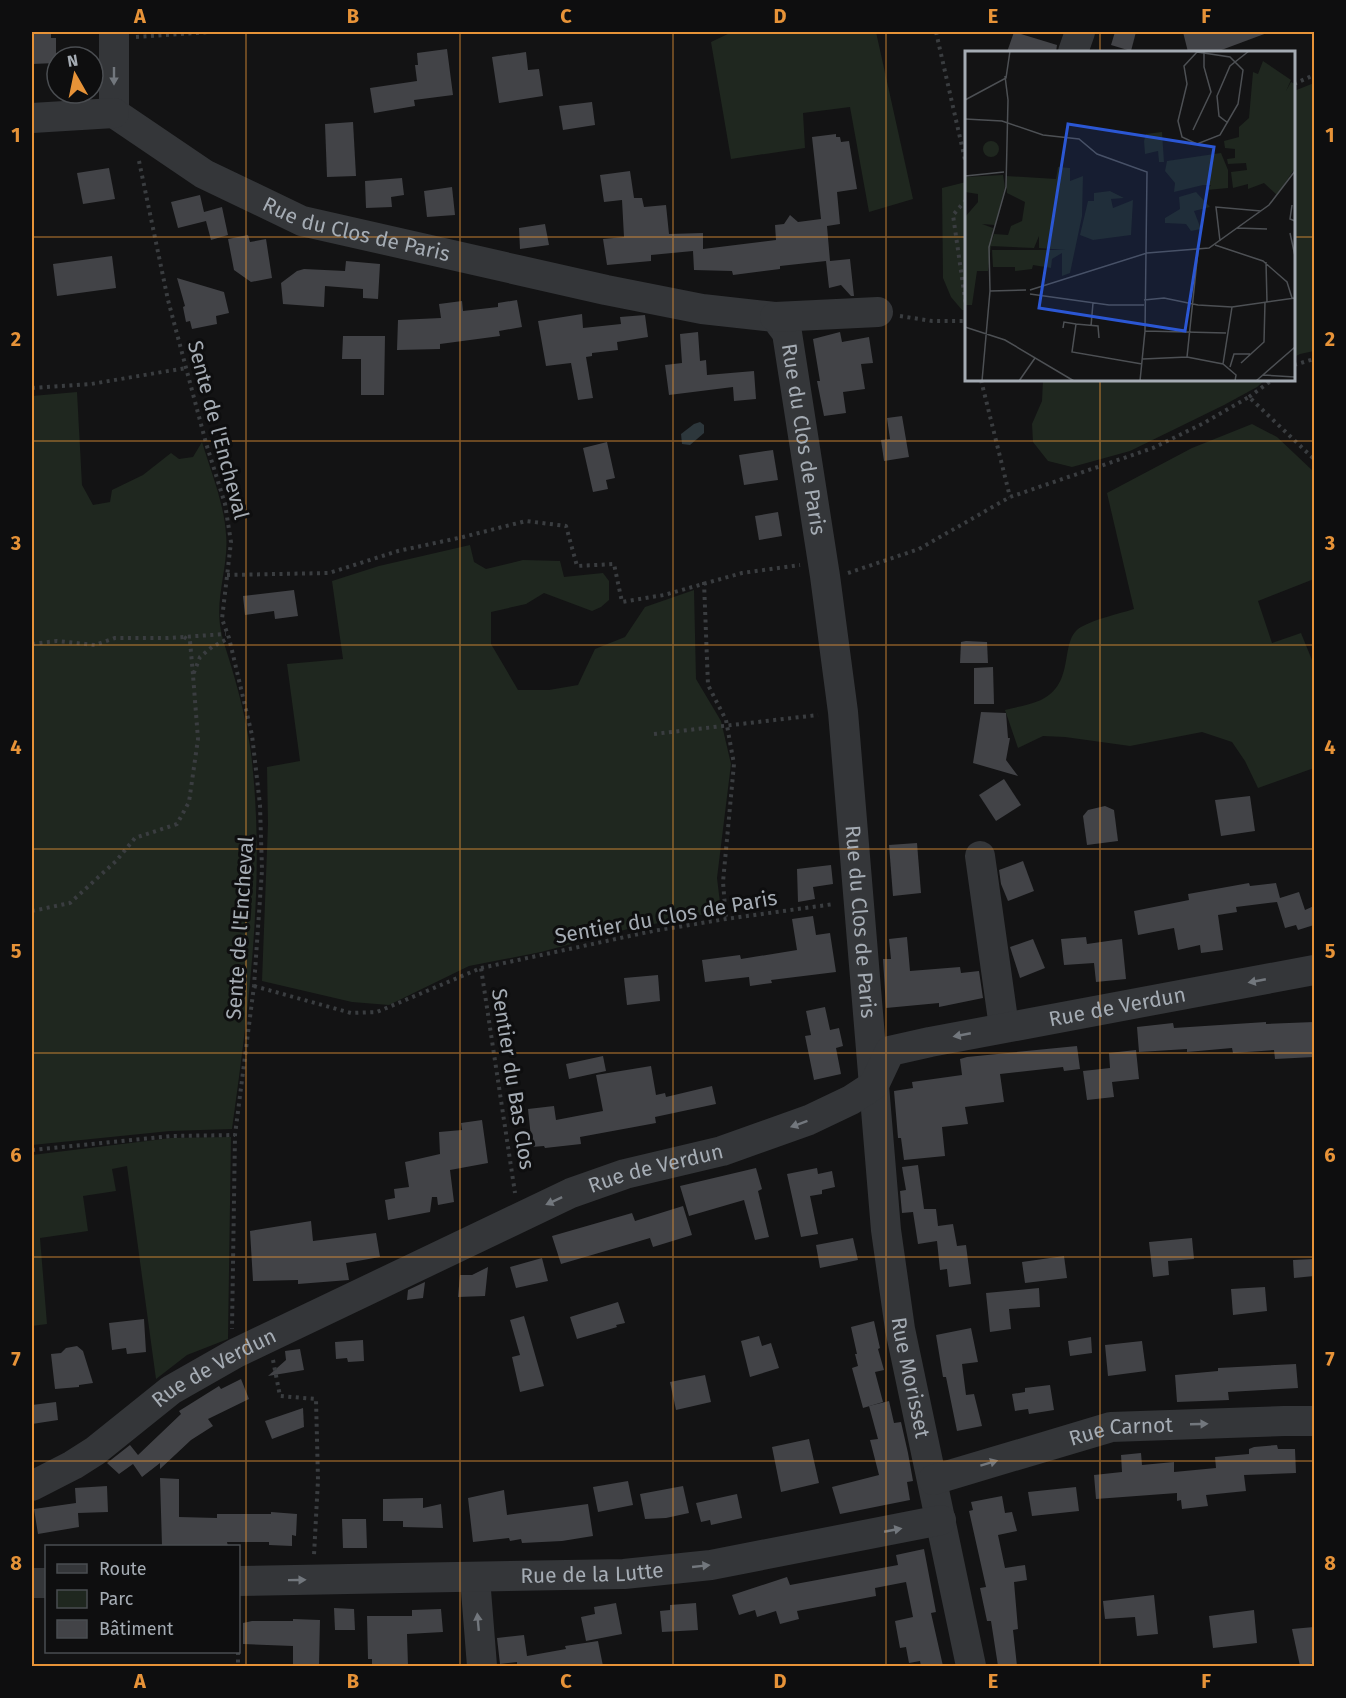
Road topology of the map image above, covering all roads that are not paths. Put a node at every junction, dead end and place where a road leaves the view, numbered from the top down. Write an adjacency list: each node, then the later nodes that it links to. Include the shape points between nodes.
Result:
1 (1080, 32): 3 (street)
2 (114, 35): 5 (street, one-way to 5)
3 (1073, 51)
4 (32, 118): 5 (street)
5 (123, 119): 7 (street, Rue du Clos de Paris, via 204,174 302,221 606,290 702,309)
6 (878, 312): 7 (street)
7 (775, 316): 11 (street, Rue du Clos de Paris, via 787,333 843,712)
8 (980, 856): 10 (street)
9 (1314, 970): 10 (street, Rue de Verdun, one-way to 10)
10 (1004, 1028): 11 (street, Rue de Verdun, one-way to 11, via 890,1051)
11 (874, 1084): 13 (street, Rue Morisset, via 886,1230 900,1329); 14 (street, Rue de Verdun, one-way to 14, via 809,1120 722,1151 625,1174 571,1193 236,1353 171,1390 95,1452)
12 (1314, 1421): 13 (street, Rue Carnot, one-way to 12, via 1111,1427)
13 (933, 1480): 15 (street, Rue Morisset)
14 (32, 1486)
15 (941, 1520): 16 (street, Rue de la Lutte, one-way to 15, via 624,1574 711,1565); 19 (street, Rue Morisset)
16 (475, 1578): 17 (street, Rue de la Lutte, one-way to 16); 18 (street, one-way to 16)
17 (240, 1581)
18 (482, 1666)
19 (971, 1666)

